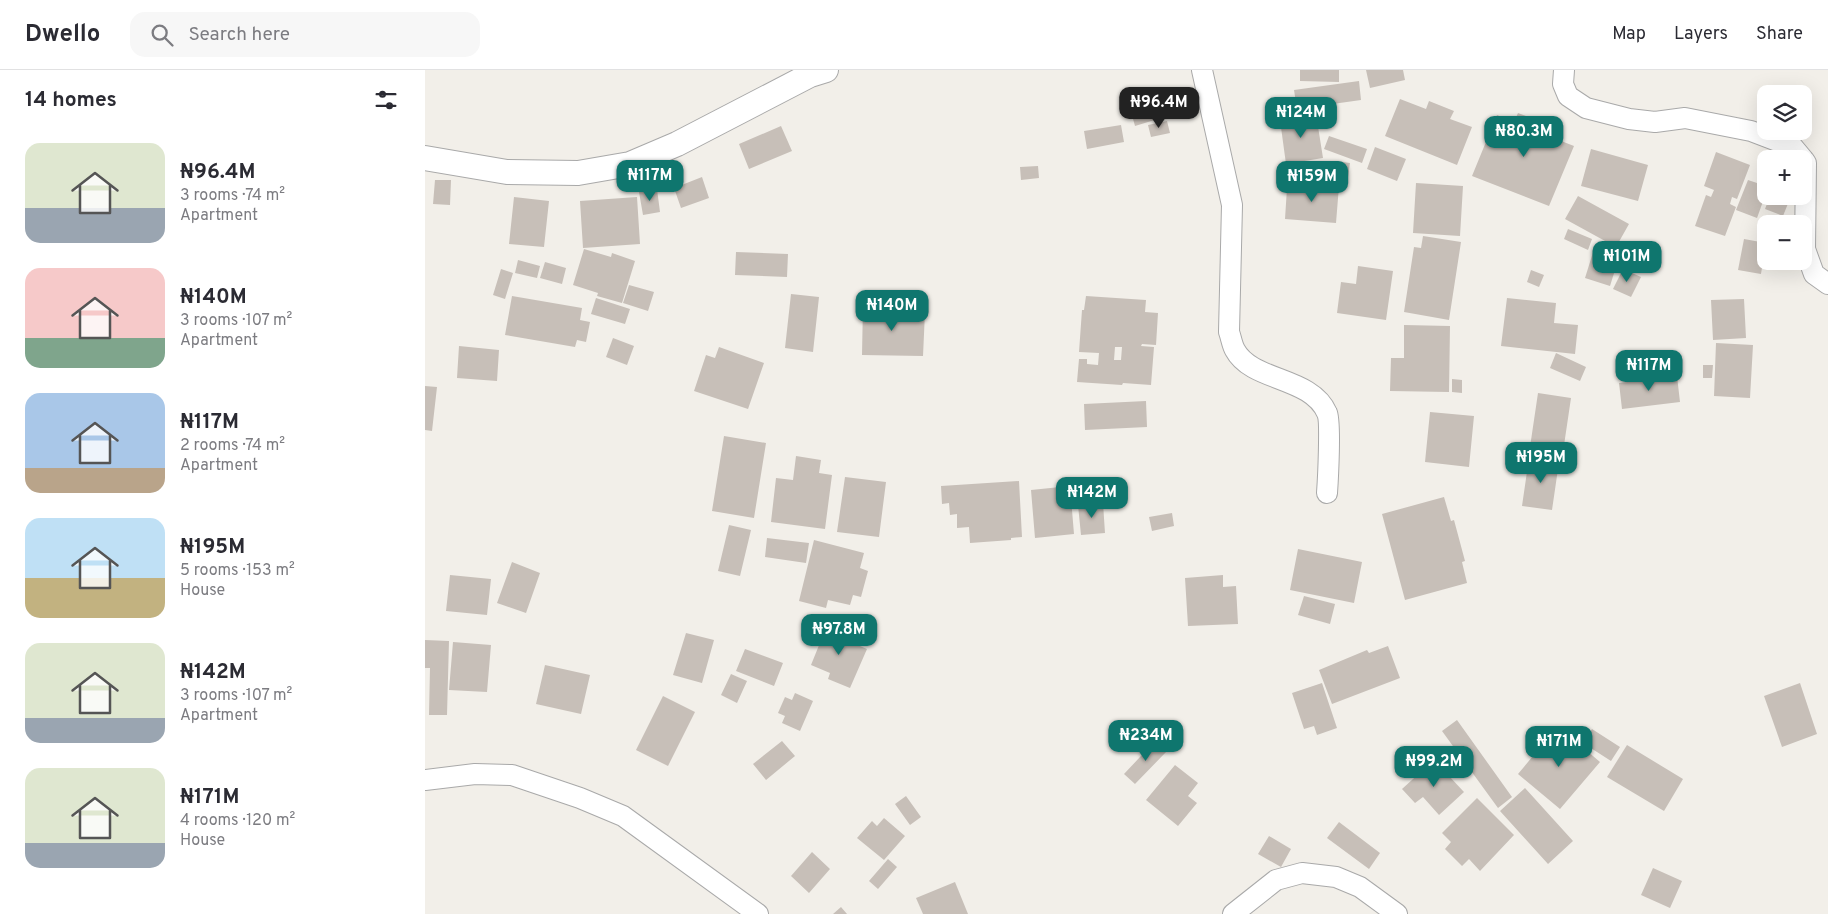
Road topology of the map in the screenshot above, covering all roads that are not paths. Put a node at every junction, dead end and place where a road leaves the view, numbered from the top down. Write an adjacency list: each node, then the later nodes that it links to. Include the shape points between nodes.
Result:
1 (826, 70): 5 (street, via 630,164 578,173 507,172)
2 (1202, 70): 8 (street, via 1232,205 1229,332 1235,350 1246,364 1317,397 1328,414)
3 (1564, 70): 4 (street, via 1563,84 1568,96 1586,108 1629,119 1655,122 1685,118 1751,131)
4 (1796, 150)
5 (425, 158)
6 (1806, 205): 7 (street, via 1805,250 1814,274)
7 (1828, 284)
8 (1327, 493)
9 (425, 780): 10 (street, via 475,774 512,775 580,798 623,816)
10 (758, 914)
11 (1233, 914): 12 (street, via 1276,880 1303,873 1336,877 1360,887)
12 (1397, 914)

